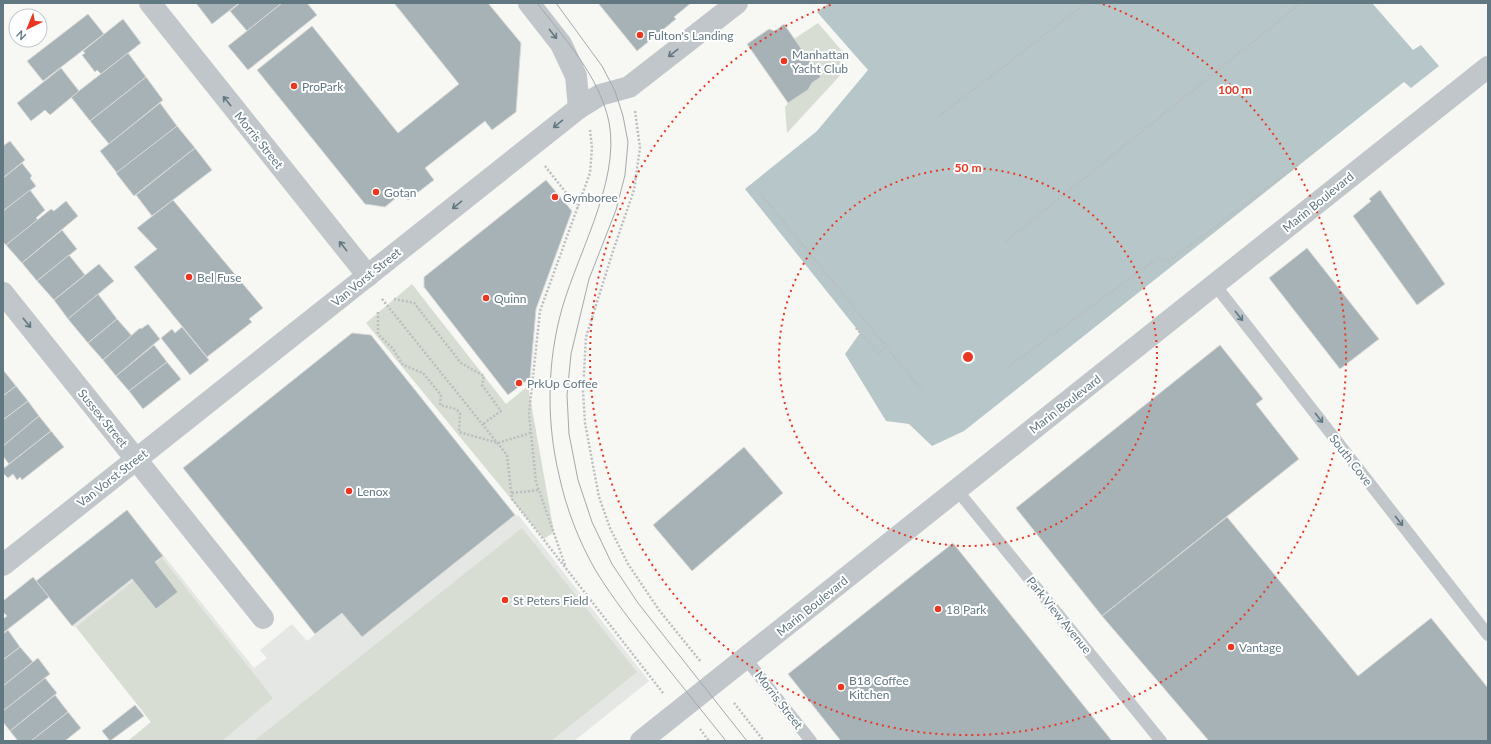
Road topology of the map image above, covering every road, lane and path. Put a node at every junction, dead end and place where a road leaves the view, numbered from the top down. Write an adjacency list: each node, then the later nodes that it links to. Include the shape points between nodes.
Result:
1 (150, 3): 16 (street, Morris Street, one-way to 1)
2 (529, 3): 7 (street, one-way to 7, via 561,44 576,76)
3 (737, 3): 7 (street, Van Vorst Street, one-way to 7, via 629,87 600,95)
4 (1086, 3): 9 (path)
5 (1300, 3): 15 (path)
6 (1488, 66): 17 (street, Marin Boulevard)
7 (579, 108): 16 (street, Van Vorst Street, one-way to 16)
8 (635, 111): 38 (path, via 640,148 634,190 586,337 583,391 585,423 599,496 610,528 628,564 658,610)
9 (938, 116)
10 (590, 130): 14 (path, via 590,170)
11 (1299, 164): 24 (path, via 1169,260 1158,258)
12 (545, 166): 14 (path)
13 (761, 194): 23 (path)
14 (578, 208): 27 (path, via 540,311 530,397)
15 (1006, 242)
16 (368, 276): 29 (street, Van Vorst Street)
17 (1215, 285): 31 (street, Marin Boulevard); 36 (lane, South Cove, one-way to 36)
18 (3, 293): 29 (street, Sussex Street, one-way to 29)
19 (382, 299): 26 (path)
20 (394, 299): 26 (path, via 414,303 461,363 484,376 482,385 501,411)
21 (378, 312): 28 (path, via 378,334 393,349 403,365 423,373 441,395 440,405 456,409 460,414 459,432)
22 (856, 328): 23 (path, via 878,353)
23 (886, 347): 25 (path)
24 (1008, 367)
25 (922, 390)
26 (483, 424): 28 (path)
27 (530, 433): 28 (path); 30 (path)
28 (498, 443): 32 (path, via 508,455)
29 (137, 459): 33 (street, Van Vorst Street); 35 (street, Sussex Street)
30 (539, 490): 32 (path); 34 (path)
31 (957, 490): 37 (street, Marin Boulevard); 46 (lane, Park View Avenue)
32 (512, 493): 34 (path, via 512,499)
33 (3, 565)
34 (566, 568): 39 (path)
35 (263, 618)
36 (1488, 635)
37 (746, 659): 42 (street, Marin Boulevard); 45 (lane, Morris Street)
38 (701, 662)
39 (663, 693)
40 (734, 703): 44 (path)
41 (700, 729): 43 (path)
42 (655, 737)
43 (710, 741)
44 (764, 741)
45 (811, 741)
46 (1161, 741)

